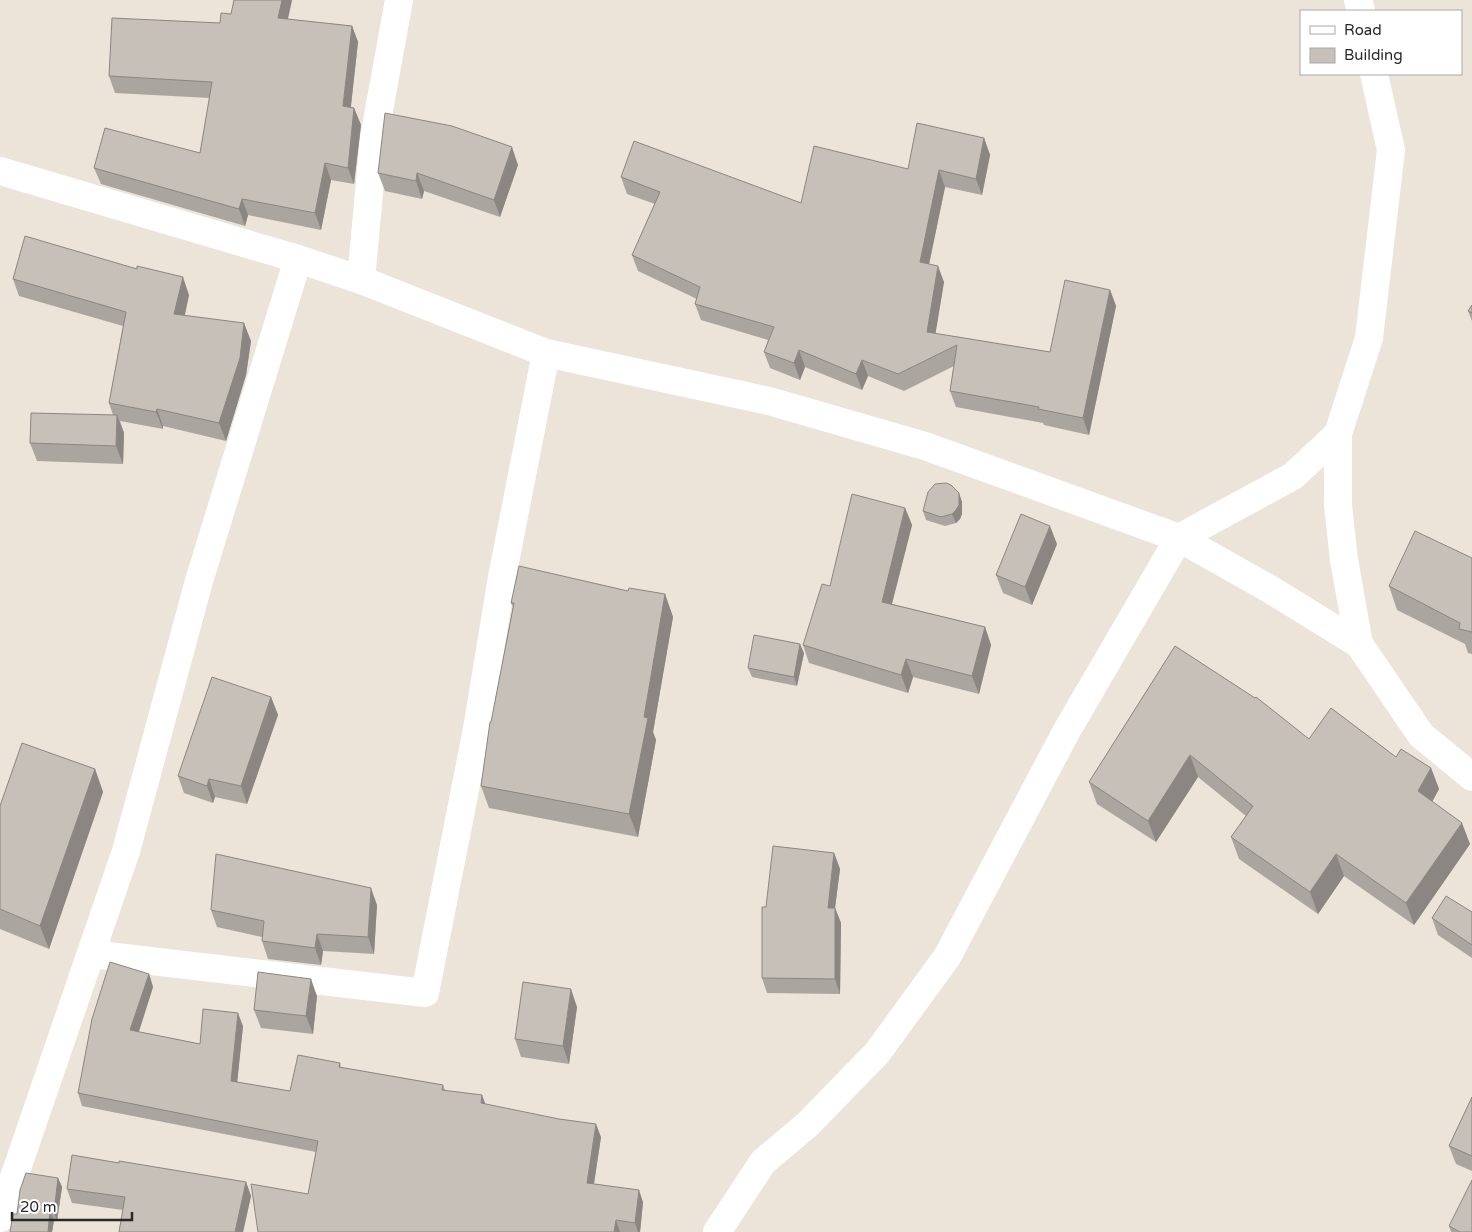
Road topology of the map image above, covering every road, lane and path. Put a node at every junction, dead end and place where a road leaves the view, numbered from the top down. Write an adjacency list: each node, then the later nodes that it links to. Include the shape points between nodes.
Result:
1 (399, 0): 5 (street, via 374,138)
2 (1374, 75): 7 (street, via 1391,150 1368,338)
3 (0, 171): 4 (street)
4 (298, 259): 5 (street); 11 (street, via 199,581 126,851)
5 (361, 280): 6 (street)
6 (546, 353): 8 (street, via 769,402 906,441); 11 (street, via 425,992)
7 (1338, 434): 8 (street, via 1293,476); 9 (street, via 1338,505)
8 (1179, 538): 9 (street); 13 (street, via 1066,732 948,957 878,1053 808,1124 764,1162)
9 (1359, 644): 10 (street, via 1421,735)
10 (1472, 777)
11 (90, 954): 12 (street)
12 (0, 1218)
13 (717, 1232)

